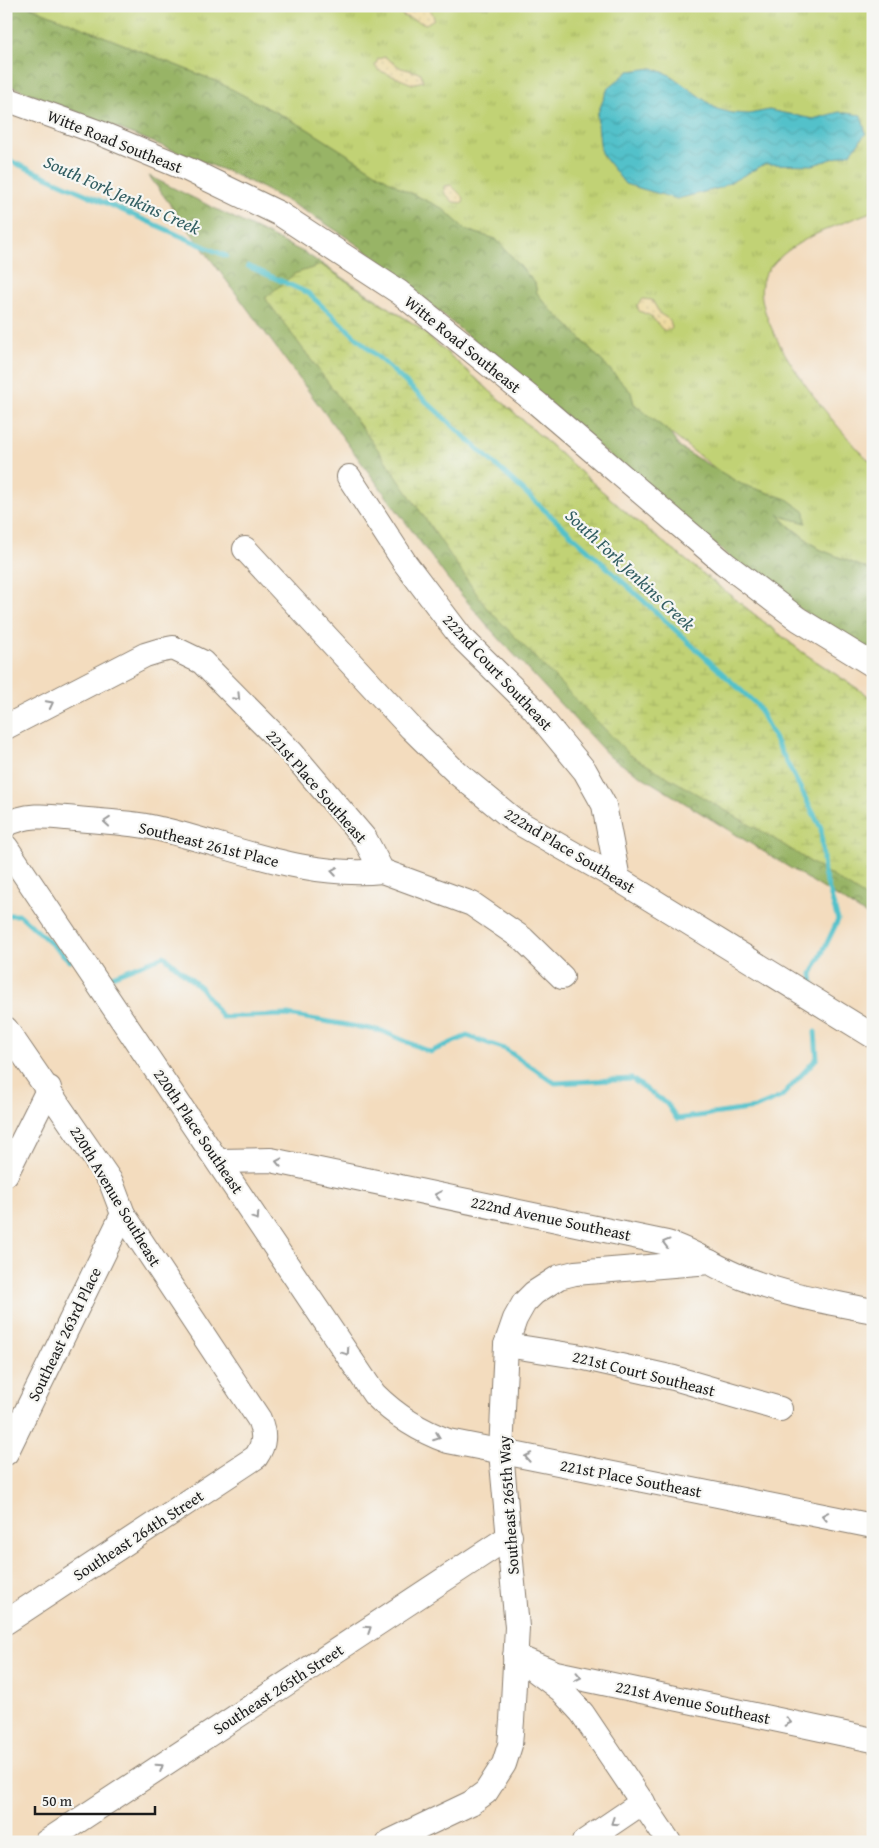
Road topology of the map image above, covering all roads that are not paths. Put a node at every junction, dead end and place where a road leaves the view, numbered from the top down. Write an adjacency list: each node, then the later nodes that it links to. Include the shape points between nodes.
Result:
1 (6, 99): 4 (street, Witte Road Southeast, via 180,166 280,214 399,292 538,404 724,563 798,619)
2 (350, 477): 9 (street, 222nd Court Southeast, via 405,563 461,637 533,708 584,771 604,806)
3 (245, 550): 9 (street, 222nd Place Southeast, via 457,773 514,820)
4 (873, 665)
5 (6, 727): 8 (street, 221st Place Southeast, one-way to 8, via 145,655 173,648 202,662 292,753 365,838)
6 (6, 825): 8 (street, Southeast 261st Place, one-way to 6, via 344,873 270,861 146,826 36,816)
7 (6, 847): 14 (street, 220th Place Southeast)
8 (382, 871): 10 (street, via 472,904 523,939)
9 (618, 878): 12 (street, 222nd Place Southeast)
10 (562, 977)
11 (6, 1029): 13 (street, 220th Avenue Southeast)
12 (873, 1036)
13 (49, 1088): 15 (street); 16 (street, 220th Avenue Southeast, via 111,1182)
14 (219, 1162): 17 (street, 222nd Avenue Southeast, one-way to 14, via 667,1242 271,1160); 21 (street, 220th Place Southeast, one-way to 21, via 374,1394)
15 (6, 1174)
16 (123, 1214): 22 (street, 220th Avenue Southeast, via 259,1419 264,1431); 24 (street, Southeast 263rd Place)
17 (710, 1262): 18 (street, 222nd Avenue Southeast, via 776,1290); 19 (street, Southeast 265th Way, via 559,1277 544,1284 524,1303)
18 (873, 1311)
19 (506, 1345): 20 (street, 221st Court Southeast, via 576,1356 674,1378); 23 (street, Southeast 265th Way)
20 (780, 1409)
21 (395, 1412): 23 (street, 221st Place Southeast, one-way to 23, via 430,1435)
22 (263, 1443): 27 (street, Southeast 264th Street, via 256,1458)
23 (501, 1452): 25 (street, 221st Place Southeast, one-way to 23); 26 (street, Southeast 265th Way)
24 (6, 1453)
25 (873, 1526)
26 (510, 1536): 28 (street, Southeast 265th Way, via 517,1627); 31 (street, Southeast 265th Street, one-way to 26)
27 (6, 1622)
28 (515, 1656): 29 (street, 221st Avenue Southeast, one-way to 29, via 556,1673); 30 (street, via 548,1678 582,1713); 32 (street, Southeast 265th Way, via 510,1745 495,1779 486,1792 471,1803)
29 (873, 1740)
30 (643, 1802): 33 (street, one-way to 33); 34 (street)
31 (46, 1842)
32 (389, 1842)
33 (584, 1842)
34 (669, 1842)

